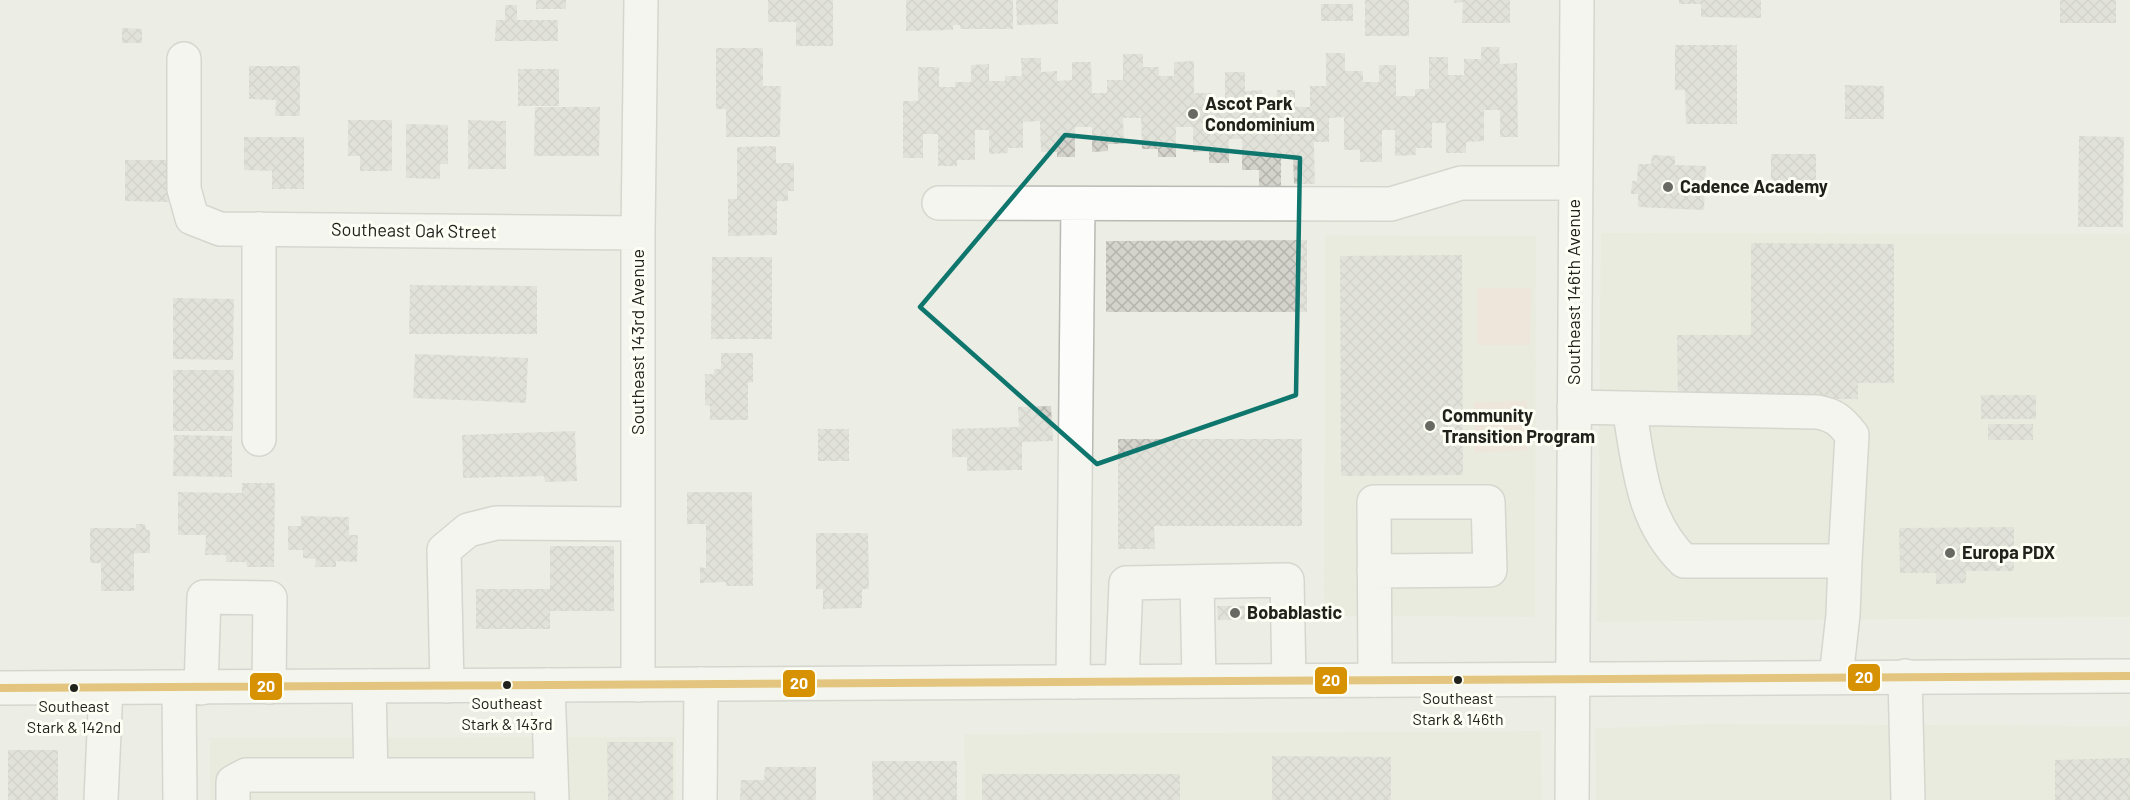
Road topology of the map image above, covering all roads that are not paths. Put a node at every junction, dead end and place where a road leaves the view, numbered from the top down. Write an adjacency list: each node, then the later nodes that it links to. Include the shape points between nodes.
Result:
1 (641, 0): 8 (street, Southeast 143rd Avenue)
2 (1577, 0): 4 (street, Southeast 146th Avenue)
3 (184, 59): 7 (street, Southeast Oak Street, via 184,189 192,218 220,229)
4 (1575, 183): 6 (street, via 1461,183 1391,204); 9 (street, Southeast 146th Avenue)
5 (939, 203): 6 (street)
6 (1078, 204): 24 (street)
7 (260, 229): 8 (street, Southeast Oak Street); 11 (street)
8 (638, 233): 12 (street, Southeast 143rd Avenue)
9 (1574, 407): 10 (street); 19 (street, Southeast 146th Avenue)
10 (1629, 408): 13 (street, via 1653,517 1662,535 1684,561); 13 (street, via 1817,412 1842,421 1852,435)
11 (260, 439)
12 (638, 524): 27 (street, Southeast 143rd Avenue); 29 (street, via 496,523 468,530 456,538 444,550)
13 (1845, 561): 18 (street, via 1844,615)
14 (1374, 571): 21 (street)
15 (1197, 582): 20 (street, via 1287,580); 22 (street, via 1126,583); 23 (street)
16 (1905, 676): 17 (street); 18 (street); 42 (street)
17 (2130, 676)
18 (1836, 677): 19 (street)
19 (1572, 678): 21 (street); 41 (street, Southeast 146th Avenue)
20 (1289, 680): 21 (street); 23 (street)
21 (1375, 680)
22 (1122, 681): 23 (street); 24 (street)
23 (1199, 681)
24 (1073, 682): 25 (street)
25 (701, 684): 27 (street); 40 (street)
26 (548, 685): 27 (street); 29 (street); 35 (street)
27 (638, 685)
28 (369, 686): 29 (street); 30 (street); 34 (street)
29 (447, 686)
30 (269, 687): 33 (street); 33 (street, via 270,598 204,597)
31 (0, 688): 32 (street)
32 (106, 688): 33 (street); 37 (street)
33 (190, 688): 38 (street)
34 (371, 775): 36 (street); 39 (street, via 246,775 233,782)
35 (552, 787): 36 (street)
36 (477, 788)
37 (101, 800)
38 (180, 800)
39 (233, 800)
40 (700, 800)
41 (1572, 800)
42 (1908, 800)

